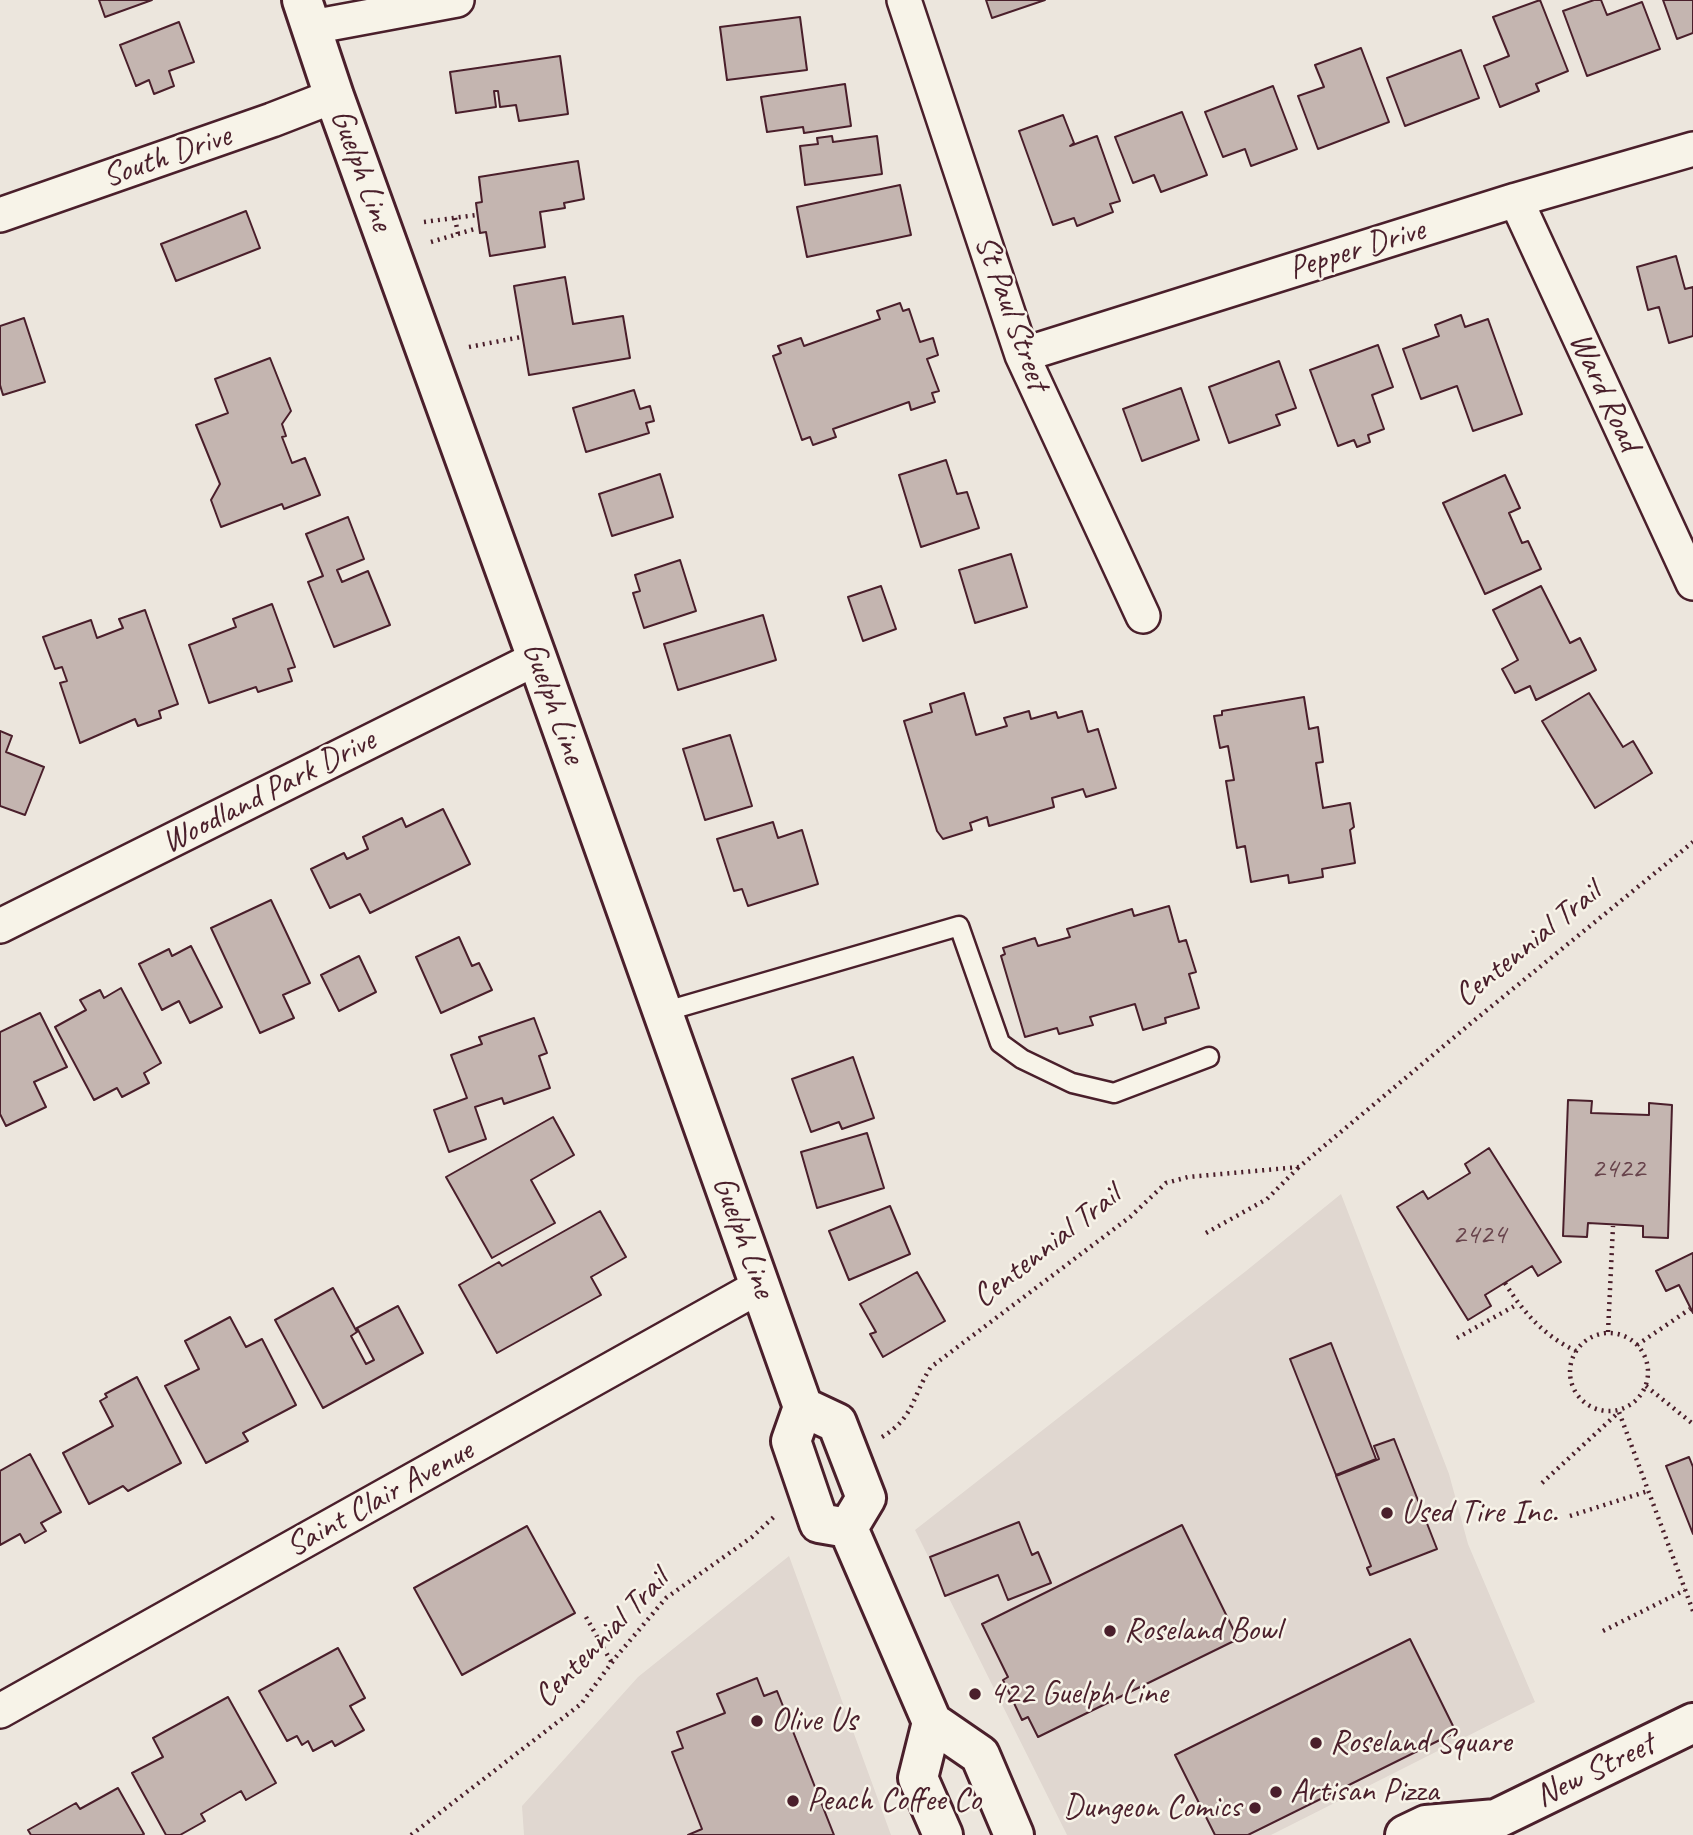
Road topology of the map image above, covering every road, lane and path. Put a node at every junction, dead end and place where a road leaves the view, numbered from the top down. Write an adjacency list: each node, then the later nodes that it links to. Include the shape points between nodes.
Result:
1 (457, 0): 3 (street)
2 (904, 0): 16 (street, St Paul Street)
3 (307, 13): 4 (main road, Guelph Line)
4 (334, 96): 7 (street, South Drive); 19 (main road, Guelph Line)
5 (1693, 149): 6 (street, Pepper Drive)
6 (1516, 200): 16 (street, Pepper Drive); 17 (street, Ward Road)
7 (0, 215)
8 (476, 215): 9 (path)
9 (455, 218): 10 (path); 12 (path)
10 (424, 222)
11 (478, 228): 12 (path)
12 (458, 234): 13 (path)
13 (431, 242)
14 (522, 337): 15 (path)
15 (469, 346)
16 (1022, 355): 18 (street, St Paul Street)
17 (1693, 583)
18 (1143, 617)
19 (537, 658): 21 (street, Woodland Park Drive); 22 (main road, Guelph Line)
20 (1693, 842): 24 (path, Centennial Trail)
21 (0, 926)
22 (663, 1012): 23 (lane, via 959,926 1000,1043 1022,1059 1072,1083 1114,1093); 28 (main road, Guelph Line)
23 (1209, 1056)
24 (1299, 1167): 26 (path, Centennial Trail, via 1267,1199); 39 (path, Centennial Trail, via 1188,1177 1166,1184 1130,1217 932,1367 897,1427)
25 (1613, 1226): 31 (path)
26 (1206, 1233)
27 (1505, 1283): 29 (path)
28 (760, 1286): 36 (main road, Guelph Line); 50 (street, Saint Clair Avenue)
29 (1518, 1304): 32 (path); 34 (path, via 1556,1341)
30 (1690, 1309): 33 (path)
31 (1608, 1332): 33 (path); 34 (path, via 1595,1334)
32 (1457, 1338)
33 (1637, 1345): 35 (path, via 1646,1360)
34 (1576, 1351): 37 (path, via 1570,1377 1573,1390 1592,1409)
35 (1646, 1386): 37 (path, via 1640,1397); 38 (path)
36 (803, 1407): 44 (main road, via 791,1441 819,1523); 44 (main road, via 837,1423 866,1498)
37 (1619, 1412): 40 (path); 41 (path)
38 (1693, 1424)
39 (874, 1442)
40 (1542, 1483)
41 (1648, 1491): 43 (path); 45 (path)
42 (784, 1508): 49 (path, Centennial Trail, via 752,1537 666,1598)
43 (1570, 1516)
44 (848, 1528): 51 (main road)
45 (1685, 1590): 46 (path); 48 (path)
46 (1692, 1607)
47 (586, 1616): 49 (path)
48 (1603, 1631)
49 (612, 1663): 54 (path, Centennial Trail, via 582,1704)
50 (0, 1711)
51 (932, 1722): 55 (main road, via 918,1778); 56 (main road, via 981,1755)
52 (1693, 1724): 53 (main road, New Street)
53 (1491, 1827): 57 (main road, New Street, via 1426,1825)
54 (411, 1835)
55 (943, 1835)
56 (1014, 1835)
57 (1405, 1835)

